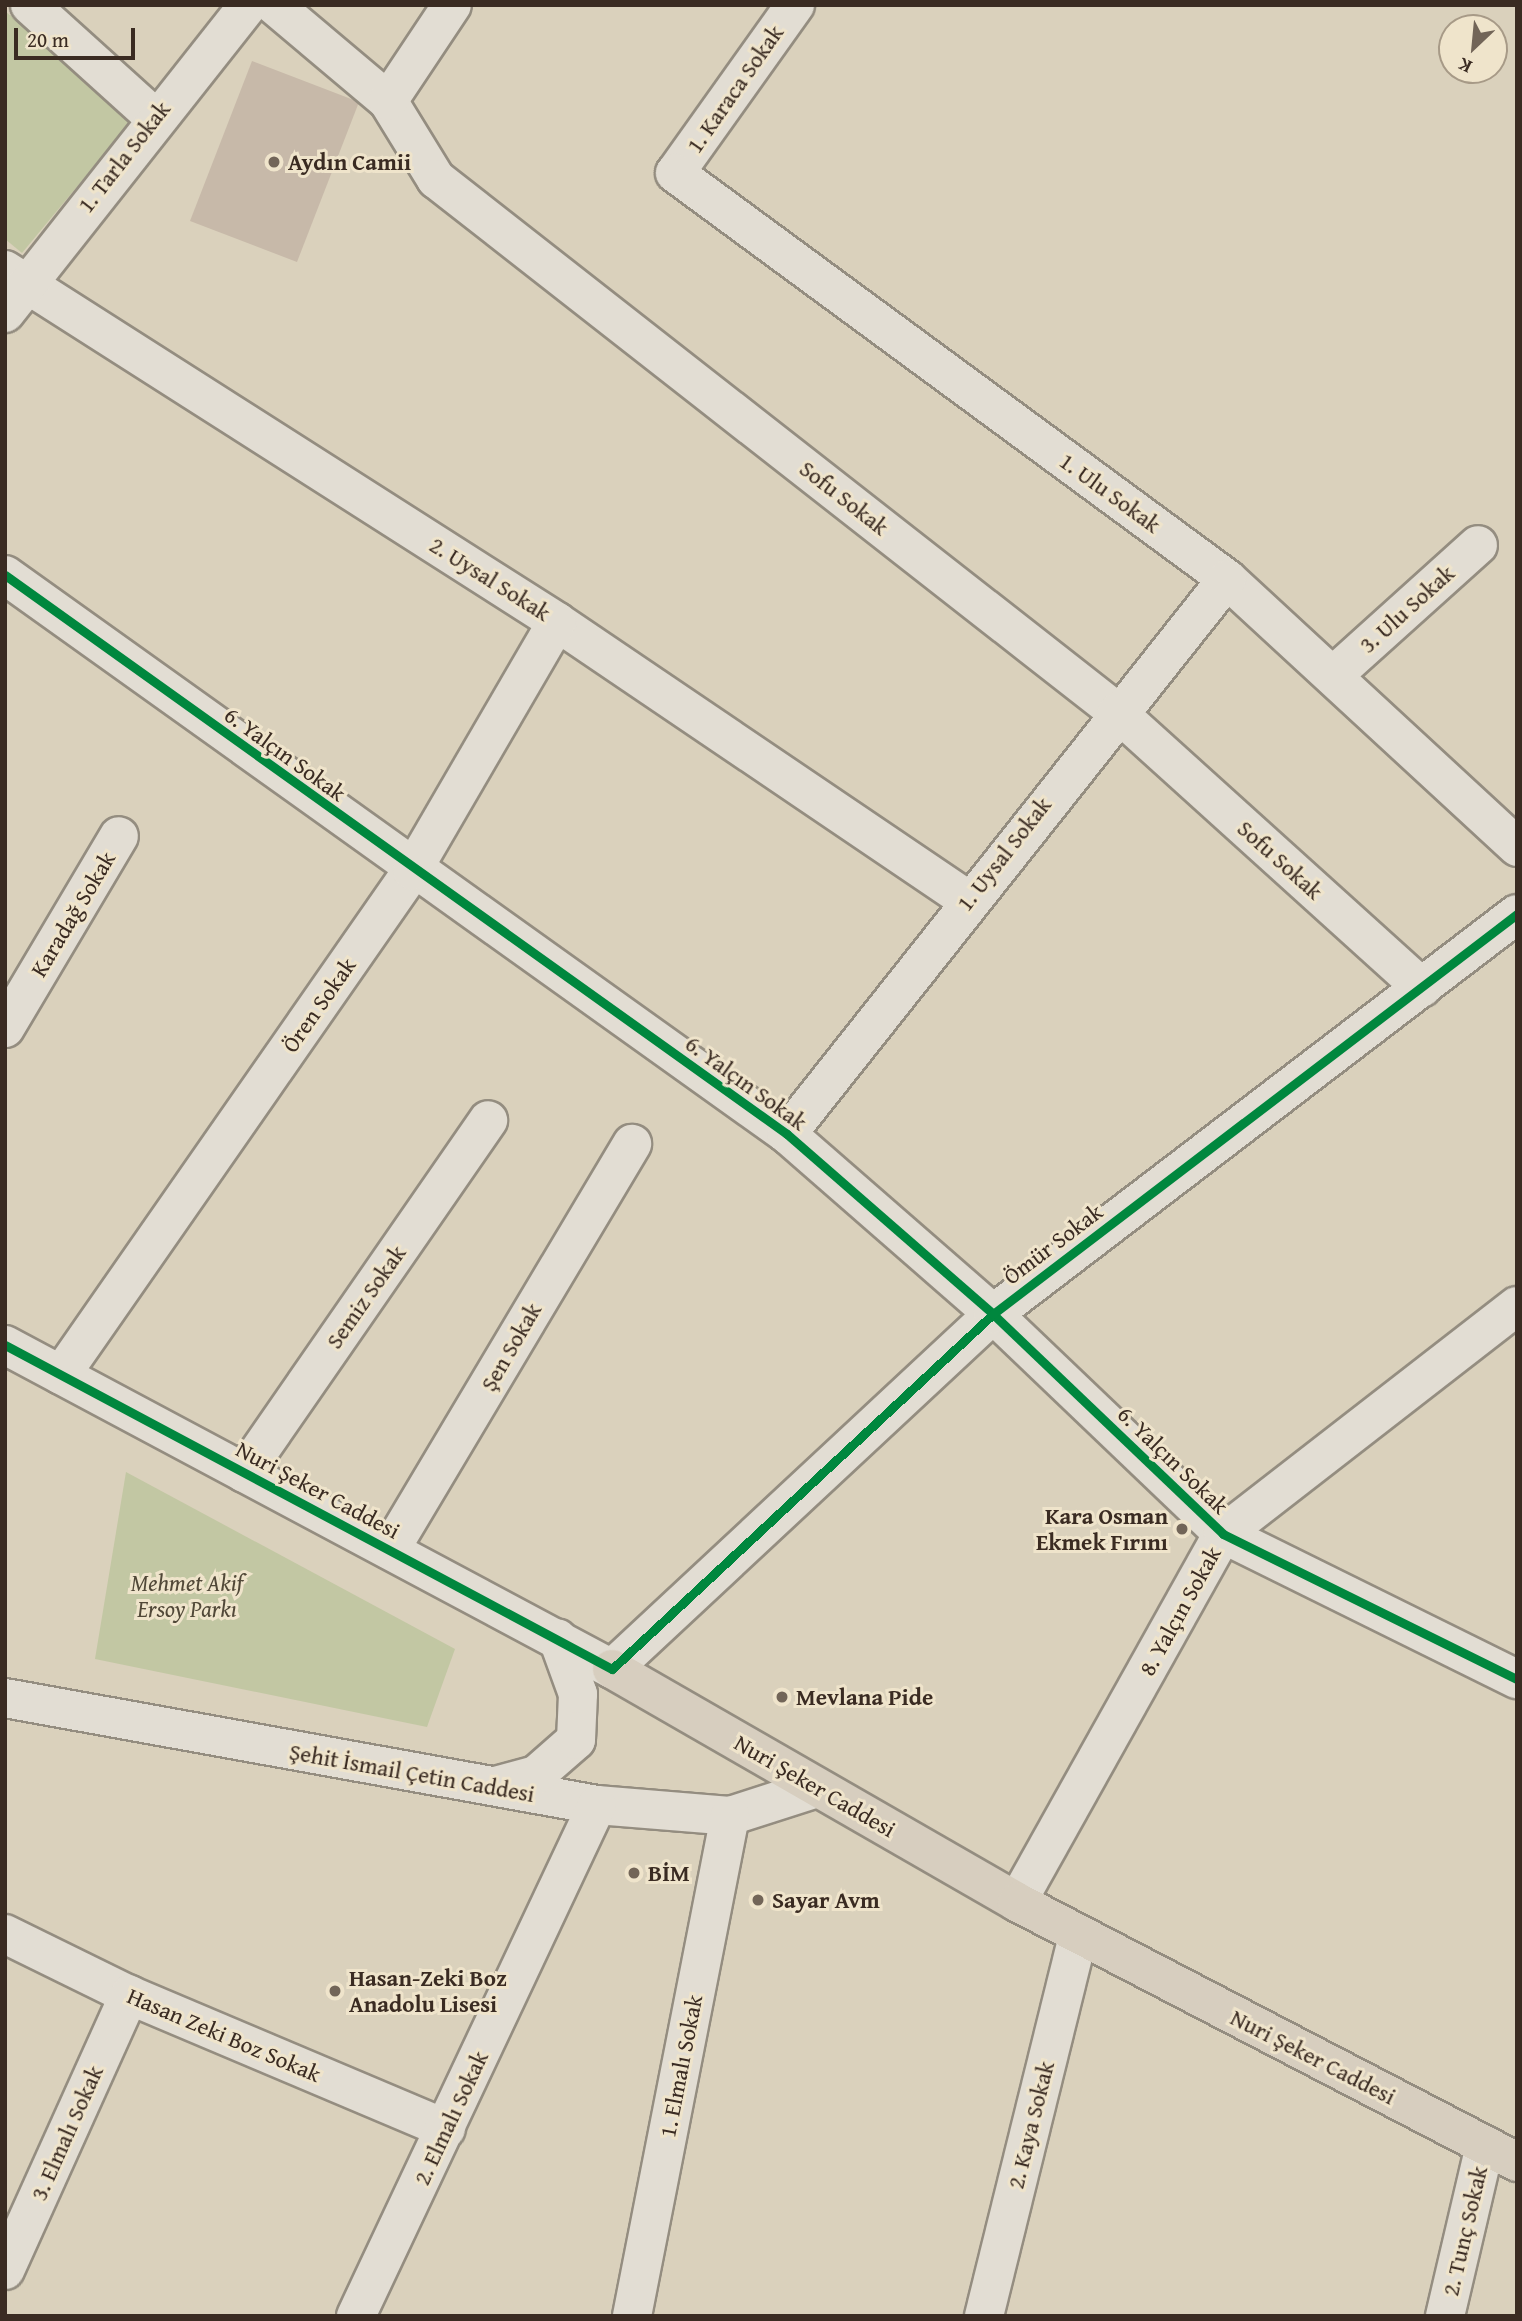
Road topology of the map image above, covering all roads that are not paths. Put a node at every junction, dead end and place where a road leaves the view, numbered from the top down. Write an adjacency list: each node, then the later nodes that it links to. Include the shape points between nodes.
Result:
1 (30, 5): 7 (street)
2 (247, 5): 7 (street, 1. Tarla Sokak)
3 (274, 5): 6 (street, Sofu Sokak)
4 (452, 5): 6 (street)
5 (794, 5): 8 (street, 1. Karaca Sokak)
6 (387, 102): 15 (street, Sofu Sokak, via 436,178)
7 (154, 117): 9 (street, 1. Tarla Sokak)
8 (675, 173): 12 (street, 1. Ulu Sokak)
9 (12, 289): 13 (street, 2. Uysal Sokak)
10 (1478, 545): 14 (street, 3. Ulu Sokak)
11 (5, 575): 18 (street, 6. Yalçın Sokak)
12 (1227, 579): 14 (street, 1. Ulu Sokak); 15 (street, 1. Uysal Sokak)
13 (557, 622): 18 (street, Ören Sokak); 19 (street, 2. Uysal Sokak)
14 (1336, 673): 17 (street, 1. Ulu Sokak)
15 (1117, 712): 19 (street, 1. Uysal Sokak); 21 (street, Sofu Sokak)
16 (119, 836): 22 (street, Karadağ Sokak)
17 (1517, 848)
18 (412, 871): 24 (street, 6. Yalçın Sokak); 29 (street, Ören Sokak)
19 (967, 900): 24 (street, 1. Uysal Sokak)
20 (1517, 914): 21 (street, Ömür Sokak)
21 (1422, 988): 27 (street, Ömür Sokak)
22 (5, 1028)
23 (488, 1120): 30 (street, Semiz Sokak)
24 (787, 1134): 27 (street, 6. Yalçın Sokak)
25 (632, 1144): 32 (street, Şen Sokak)
26 (1517, 1306): 31 (street, 8. Yalçın Sokak)
27 (993, 1314): 31 (street, 6. Yalçın Sokak); 34 (street, Ömür Sokak)
28 (5, 1345): 29 (street, Nuri Şeker Caddesi)
29 (61, 1376): 30 (street, Nuri Şeker Caddesi)
30 (244, 1473): 32 (street, Nuri Şeker Caddesi)
31 (1223, 1534): 35 (street, 6. Yalçın Sokak); 41 (street, 8. Yalçın Sokak)
32 (390, 1550): 33 (street, Nuri Şeker Caddesi)
33 (558, 1639): 34 (street, Nuri Şeker Caddesi); 37 (street, via 578,1694 576,1740 536,1775)
34 (612, 1669): 38 (main road, Nuri Şeker Caddesi)
35 (1511, 1669)
36 (5, 1698): 37 (street, Şehit İsmail Çetin Caddesi)
37 (490, 1788): 39 (street, Şehit İsmail Çetin Caddesi)
38 (817, 1788): 40 (street, Şehit İsmail Çetin Caddesi); 41 (main road, Nuri Şeker Caddesi)
39 (597, 1805): 40 (street, Şehit İsmail Çetin Caddesi); 45 (street, 2. Elmalı Sokak)
40 (730, 1816): 48 (street, 1. Elmalı Sokak)
41 (1017, 1902): 43 (main road, Nuri Şeker Caddesi)
42 (5, 1934): 44 (street, Hasan Zeki Boz Sokak)
43 (1078, 1935): 46 (main road, Nuri Şeker Caddesi); 50 (street, 2. Kaya Sokak)
44 (129, 1995): 45 (street, Hasan Zeki Boz Sokak); 47 (street, 3. Elmalı Sokak)
45 (446, 2129): 49 (street, 2. Elmalı Sokak)
46 (1501, 2154): 51 (street, 2. Tunç Sokak)
47 (7, 2261)
48 (633, 2315)
49 (356, 2316)
50 (984, 2316)
51 (1445, 2316)

